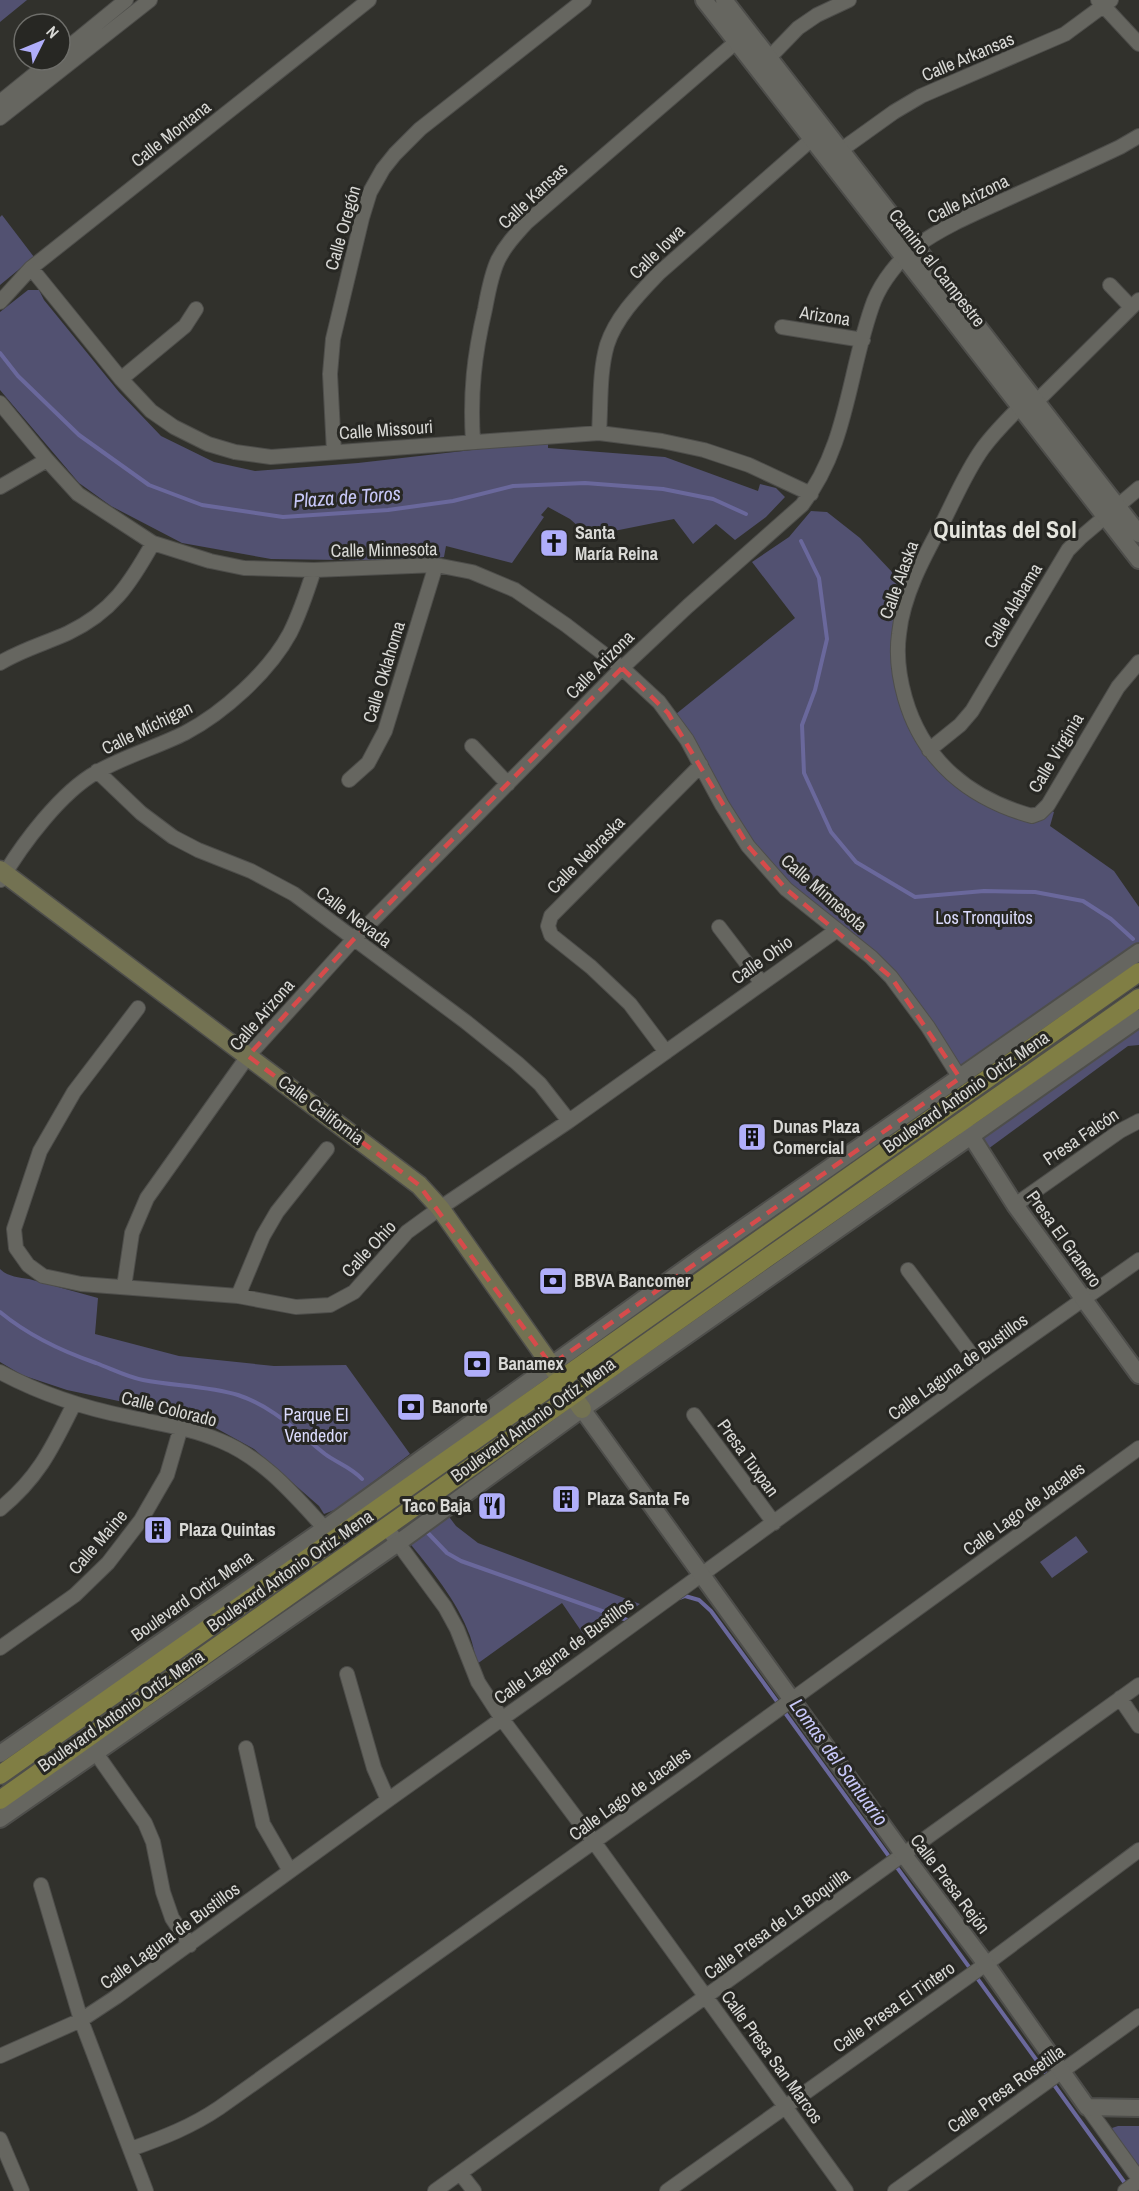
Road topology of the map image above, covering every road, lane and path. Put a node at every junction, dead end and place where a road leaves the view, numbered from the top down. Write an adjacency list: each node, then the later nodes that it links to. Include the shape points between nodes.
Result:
1 (150, 0): 8 (street)
2 (369, 0): 20 (street, Calle Montana)
3 (584, 0): 32 (street, Calle Oregón, via 420,129 383,169 370,192 333,339 330,374)
4 (704, 0): 9 (street, Camino al Campestre)
5 (724, 0): 12 (street, Camino al Campestre)
6 (849, 0): 12 (street, via 798,28)
7 (1104, 2): 10 (street); 18 (street, Calle Arkansas, via 1055,39 921,96)
8 (129, 4): 11 (street); 15 (street)
9 (736, 42): 17 (street, Camino al Campestre); 31 (street, Calle Kansas, via 509,241 491,281 477,341 472,374)
10 (1139, 44)
11 (72, 45)
12 (769, 58): 18 (street, Camino al Campestre)
13 (37, 72): 14 (street)
14 (0, 102)
15 (0, 118)
16 (1139, 136): 19 (street, Calle Arizona, via 946,228)
17 (812, 139): 19 (street, Camino al Campestre); 30 (street, Calle Iowa, via 637,296 615,327 603,360)
18 (841, 150): 19 (street, Camino al Campestre)
19 (910, 252): 26 (street, Calle Arizona, via 888,277 875,300); 29 (street, Camino al Campestre)
20 (31, 268): 22 (street, Calle Montana); 27 (street, Calle Missouri)
21 (1110, 285): 23 (street)
22 (0, 302)
23 (1135, 304): 29 (street, Calle Alaska)
24 (196, 309): 27 (street, via 185,326)
25 (782, 327): 26 (street, Arizona)
26 (863, 340): 36 (street, Calle Arizona, via 830,461)
27 (121, 379): 32 (street, Calle Missouri, via 151,411 208,444 271,457)
28 (0, 403): 33 (street, Calle Minnesota)
29 (1028, 404): 37 (street, Camino al Campestre); 47 (street, Calle Alaska, via 997,430 972,464 926,554 902,618 900,679 907,706)
30 (599, 433): 31 (street, Calle Missouri); 36 (street, Calle Missouri, via 704,450 749,465)
31 (473, 442): 32 (street, Calle Missouri)
32 (334, 452)
33 (47, 460): 34 (street); 39 (street, Calle Minnesota, via 78,494)
34 (0, 487)
35 (1139, 488): 37 (street, Calle Alabama)
36 (811, 494): 45 (street, Calle Arizona)
37 (1111, 511): 38 (street, Camino al Campestre); 40 (street, Camino al Campestre); 47 (street, Calle Alabama, via 1068,550 972,711)
38 (1139, 534)
39 (153, 543): 42 (street, Calle Minnesota, via 244,568); 44 (street, via 127,586 105,609 71,632)
40 (1139, 560)
41 (436, 565): 42 (street, Calle Minnesota); 45 (street, Calle Minnesota, via 472,572 514,590); 50 (street, Calle Oklahoma, via 385,731 368,763)
42 (314, 570): 49 (street, Calle Míchigan, via 304,604 288,636 264,670 218,713 187,732)
43 (1139, 662): 47 (street, Calle Virginia, via 1118,687 1040,813 1032,816 1006,809 943,768)
44 (0, 663)
45 (622, 668): 48 (street, Calle Minnesota, via 659,702); 51 (street, Calle Arizona)
46 (472, 746): 51 (street)
47 (928, 750)
48 (701, 765): 54 (street, Calle Minnesota, via 736,828 767,869); 63 (street, Calle Nebraska, via 551,916 548,926 551,935 630,1004)
49 (98, 771): 52 (street, Calle Míchigan, via 61,800); 55 (street, Calle Nevada, via 141,813 173,837 272,881)
50 (349, 780)
51 (508, 784): 55 (street, Calle Arizona)
52 (2, 875): 64 (main road, Calle California)
53 (719, 927): 58 (street)
54 (837, 930): 58 (street, Calle Ohio); 65 (street, Calle Minnesota, via 891,977)
55 (353, 939): 64 (street, Calle Arizona); 66 (street, Calle Nevada, via 517,1063 540,1084)
56 (1139, 952): 65 (street, Boulevard Antonio Ortiz Mena)
57 (1139, 972): 61 (main road, Boulevard Antonio Ortiz Mena)
58 (761, 982): 63 (street, Calle Ohio)
59 (1139, 999): 68 (main road, Boulevard Antonio Ortiz Mena)
60 (138, 1008): 74 (street, Calle Ohio, via 74,1092 40,1152 14,1229 16,1248 43,1276)
61 (1072, 1017): 68 (main road, via 1062,1032 962,1107); 79 (main road, Boulevard Antonio Ortiz Mena)
62 (1139, 1018): 68 (street, Boulevard Antonio Ortiz Mena)
63 (666, 1052): 66 (street, Calle Ohio)
64 (248, 1056): 71 (main road, Calle California, via 392,1163); 74 (street, Calle Arizona, via 147,1198 132,1233)
65 (960, 1078): 79 (street, Boulevard Antonio Ortiz Mena, via 703,1256)
66 (569, 1121): 71 (street, Calle Ohio)
67 (1139, 1121): 70 (street, Presa Falcón)
68 (966, 1129): 70 (street, Presa El Granero); 81 (main road, Boulevard Antonio Ortiz Mena)
69 (327, 1149): 75 (street, via 277,1212)
70 (1015, 1205): 76 (street, Presa El Granero)
71 (440, 1208): 75 (street, Calle Ohio, via 407,1232 354,1292 330,1305 296,1307); 79 (main road, Calle California)
72 (1139, 1260): 76 (street, Calle Laguna de Bustillos)
73 (908, 1270): 77 (street)
74 (124, 1287): 75 (street, Calle Ohio)
75 (238, 1296)
76 (1083, 1299): 77 (street, Calle Laguna de Bustillos); 80 (street, Presa El Granero)
77 (983, 1370): 87 (street, Calle Laguna de Bustillos)
78 (0, 1372): 82 (street, Calle Colorado)
79 (556, 1372): 81 (main road, Calle California); 88 (main road, Boulevard Antonio Ortiz Mena)
80 (1139, 1375)
81 (577, 1402): 89 (main road, Boulevard Antonio Ortiz Mena); 90 (street, Calle Presa Rejón)
82 (74, 1404): 84 (street, Calle Colorado); 86 (street, via 46,1460 21,1492)
83 (694, 1415): 87 (street, Presa Tuxpan)
84 (181, 1427): 88 (street, Calle Colorado, via 222,1441 257,1461 291,1491); 91 (street, Calle Maine, via 167,1476 141,1520 108,1563 75,1594)
85 (1139, 1448): 95 (street, Calle Lago de Jacales)
86 (0, 1509)
87 (774, 1523): 90 (street, Calle Laguna de Bustillos)
88 (329, 1534): 100 (street, Boulevard Ortiz Mena); 101 (main road, Boulevard Antonio Ortiz Mena)
89 (392, 1535): 96 (street, Calle Presa San Marcos, via 445,1607 478,1682); 98 (main road, Boulevard Antonio Ortiz Mena)
90 (702, 1575): 95 (street, Calle Presa Rejón); 96 (street, Calle Laguna de Bustillos)
91 (0, 1648)
92 (347, 1674): 103 (street, via 374,1768)
93 (1139, 1685): 94 (street, Calle Presa de La Boquilla)
94 (1120, 1698): 97 (street); 107 (street, Calle Presa de La Boquilla)
95 (793, 1699): 105 (street, Calle Lago de Jacales); 107 (street, Calle Presa Rejón)
96 (502, 1719): 103 (street, Calle Laguna de Bustillos); 105 (street, Calle Presa San Marcos)
97 (1139, 1726)
98 (91, 1746): 102 (main road, Boulevard Antonio Ortiz Mena); 104 (street, Boulevard Antonio Ortíz Mena); 110 (street, via 145,1823 172,1918)
99 (246, 1748): 108 (street, via 263,1824)
100 (0, 1754)
101 (0, 1775)
102 (0, 1800)
103 (388, 1800): 108 (street, Calle Laguna de Bustillos)
104 (0, 1819)
105 (594, 1842): 112 (street, Calle Presa San Marcos); 121 (street, Calle Lago de Jacales, via 200,2122)
106 (1139, 1850): 111 (street, Calle Presa El Tintero)
107 (904, 1855): 111 (street, Calle Presa Rejón); 112 (street, Calle Presa de La Boquilla)
108 (290, 1871): 110 (street, Calle Laguna de Bustillos)
109 (41, 1885): 114 (street)
110 (190, 1945): 114 (street, Calle Laguna de Bustillos)
111 (986, 1964): 116 (street, Calle Presa Rejón); 117 (street, Calle Presa El Tintero)
112 (706, 1996): 117 (street, Calle Presa San Marcos); 122 (street, Calle Presa de La Boquilla)
113 (1139, 2016): 116 (street, Calle Presa Rosetilla)
114 (81, 2020): 115 (street, Calle Laguna de Bustillos); 121 (street)
115 (0, 2056)
116 (1062, 2071): 118 (street, Calle Presa Rejón); 130 (street, Calle Presa Rosetilla)
117 (785, 2107): 128 (street, Calle Presa El Tintero); 129 (street, Calle Presa San Marcos)
118 (1087, 2107): 119 (street); 123 (street, Calle Presa Rejón)
119 (1139, 2108)
120 (0, 2139): 124 (street)
121 (131, 2149): 125 (street)
122 (460, 2173): 126 (street, Calle Presa de La Boquilla); 127 (street)
123 (1139, 2180): 131 (street)
124 (22, 2191)
125 (146, 2191)
126 (435, 2191)
127 (474, 2191)
128 (667, 2191)
129 (846, 2191)
130 (894, 2191)
131 (1125, 2191)

